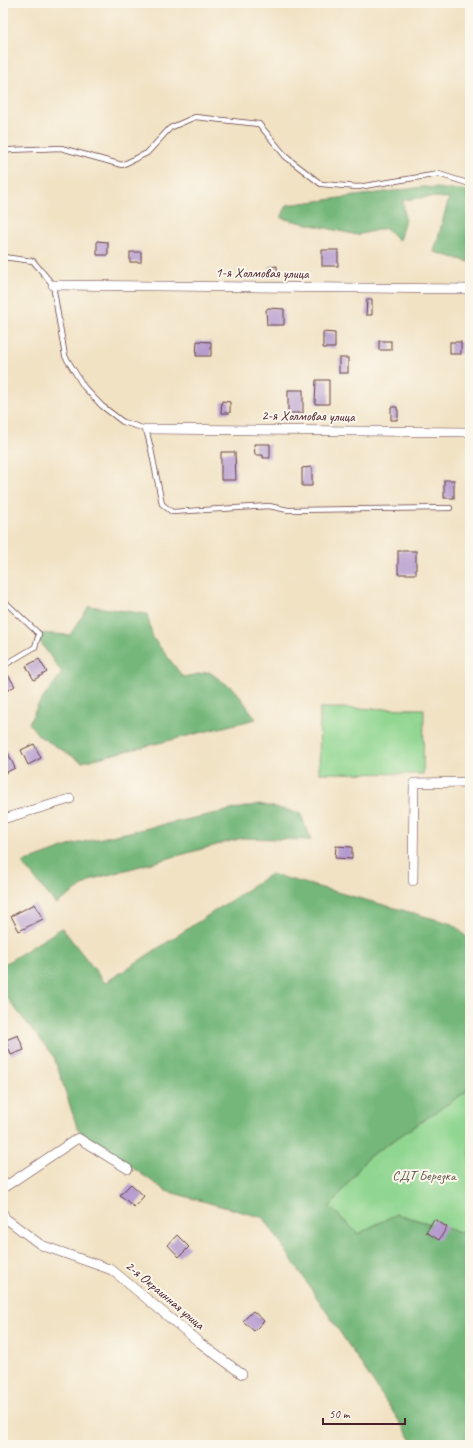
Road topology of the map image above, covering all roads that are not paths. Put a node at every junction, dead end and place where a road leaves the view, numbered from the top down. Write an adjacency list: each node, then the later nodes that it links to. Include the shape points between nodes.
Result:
1 (3, 152): 2 (lane, via 61,148 122,165 147,154 170,128 195,117 259,124 286,157 320,184 358,187 438,174)
2 (470, 184)
3 (3, 257): 4 (lane, via 33,261)
4 (53, 285): 5 (street, 1-я Холмовая улица); 6 (lane, via 65,356 84,387 102,406 123,422)
5 (470, 289)
6 (146, 429): 7 (street, 2-я Холмовая улица); 8 (lane, via 162,504 172,512 269,506 288,510)
7 (470, 432)
8 (450, 508)
9 (3, 600): 10 (lane, via 39,634 35,647)
10 (3, 666)
11 (470, 782): 14 (street, via 414,783)
12 (70, 799): 13 (street)
13 (3, 819)
14 (413, 881)
15 (128, 1169): 16 (street, via 78,1138)
16 (3, 1188)
17 (3, 1213): 18 (street, 2-я Окраинная улица, via 42,1245 112,1270 200,1343)
18 (242, 1374)

